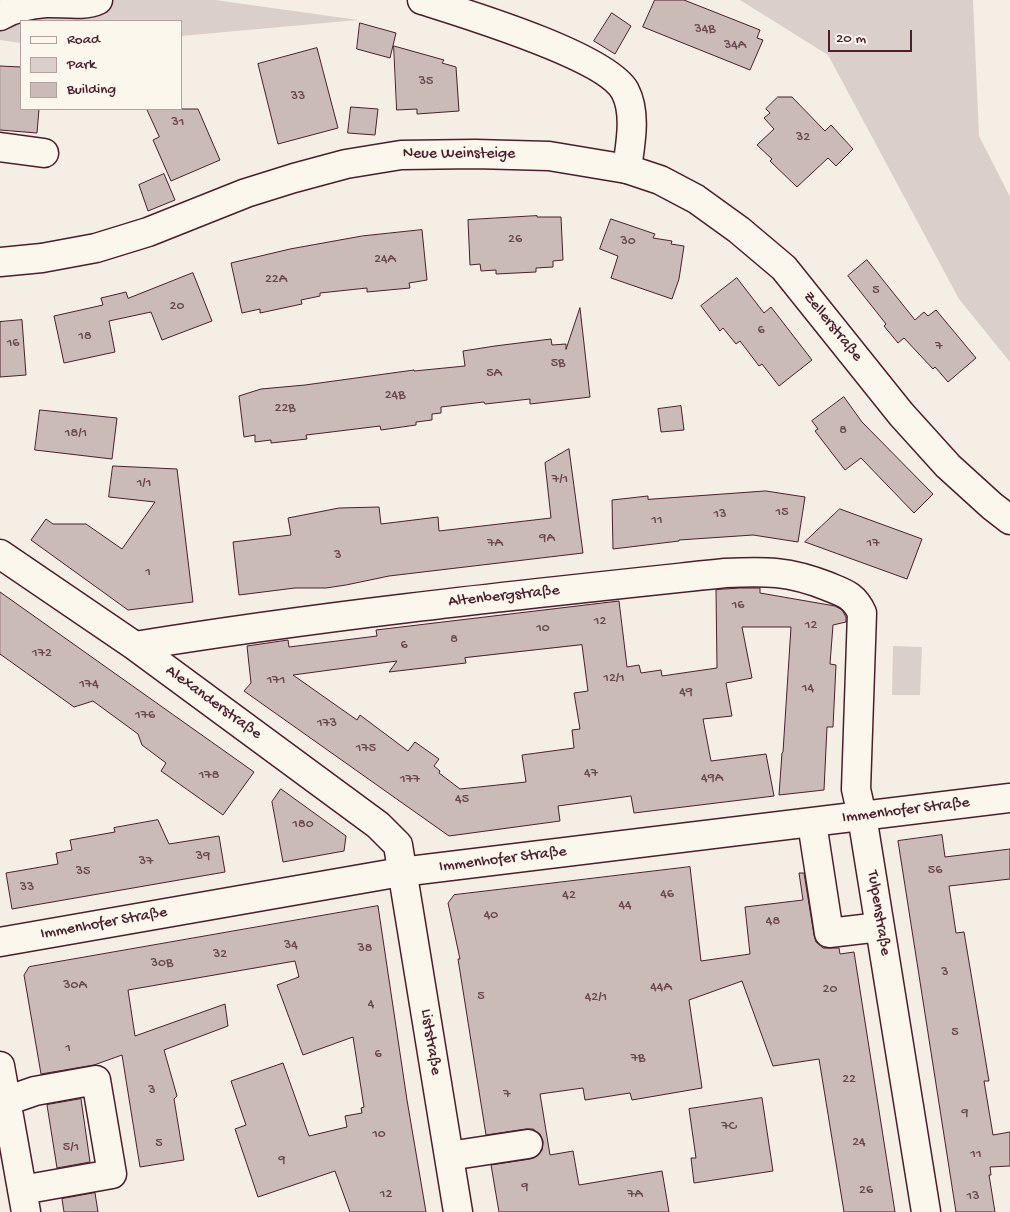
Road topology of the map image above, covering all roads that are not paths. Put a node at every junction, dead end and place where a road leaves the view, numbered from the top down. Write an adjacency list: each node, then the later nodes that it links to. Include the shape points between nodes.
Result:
1 (98, 0): 3 (street, via 14,8)
2 (422, 0): 6 (street, via 543,42 584,60 610,76 624,88 631,111)
3 (0, 16)
4 (0, 147): 5 (street)
5 (44, 152)
6 (627, 170): 7 (street, Neue Weinsteige, via 550,156 401,155 346,164 294,178 96,248); 8 (street, Zellerstraße, via 660,180 696,199 784,268 901,414 948,466)
7 (0, 262)
8 (1010, 520)
9 (0, 554): 11 (street, Alexanderstraße)
10 (862, 612): 11 (street, Altenbergstraße, via 857,601 847,594 810,579 790,574 750,572 469,600); 13 (street, Tulpenstraße, via 856,788)
11 (135, 646): 15 (street, Alexanderstraße, via 378,825 398,845)
12 (1010, 798): 13 (street, Immenhofer Straße)
13 (862, 816): 14 (street, Immenhofer Straße); 16 (street, Tulpenstraße)
14 (812, 823): 15 (street, Immenhofer Straße); 16 (street, via 829,933)
15 (401, 872): 17 (street, Immenhofer Straße); 21 (street, Liststraße)
16 (880, 927): 25 (street, Tulpenstraße)
17 (0, 942)
18 (0, 1066): 19 (street)
19 (6, 1101): 23 (street); 23 (street, via 35,1090 96,1080 112,1174)
20 (528, 1144): 21 (street)
21 (449, 1156): 24 (street, Liststraße)
22 (127, 1186): 23 (street)
23 (24, 1201)
24 (458, 1212)
25 (926, 1212)

